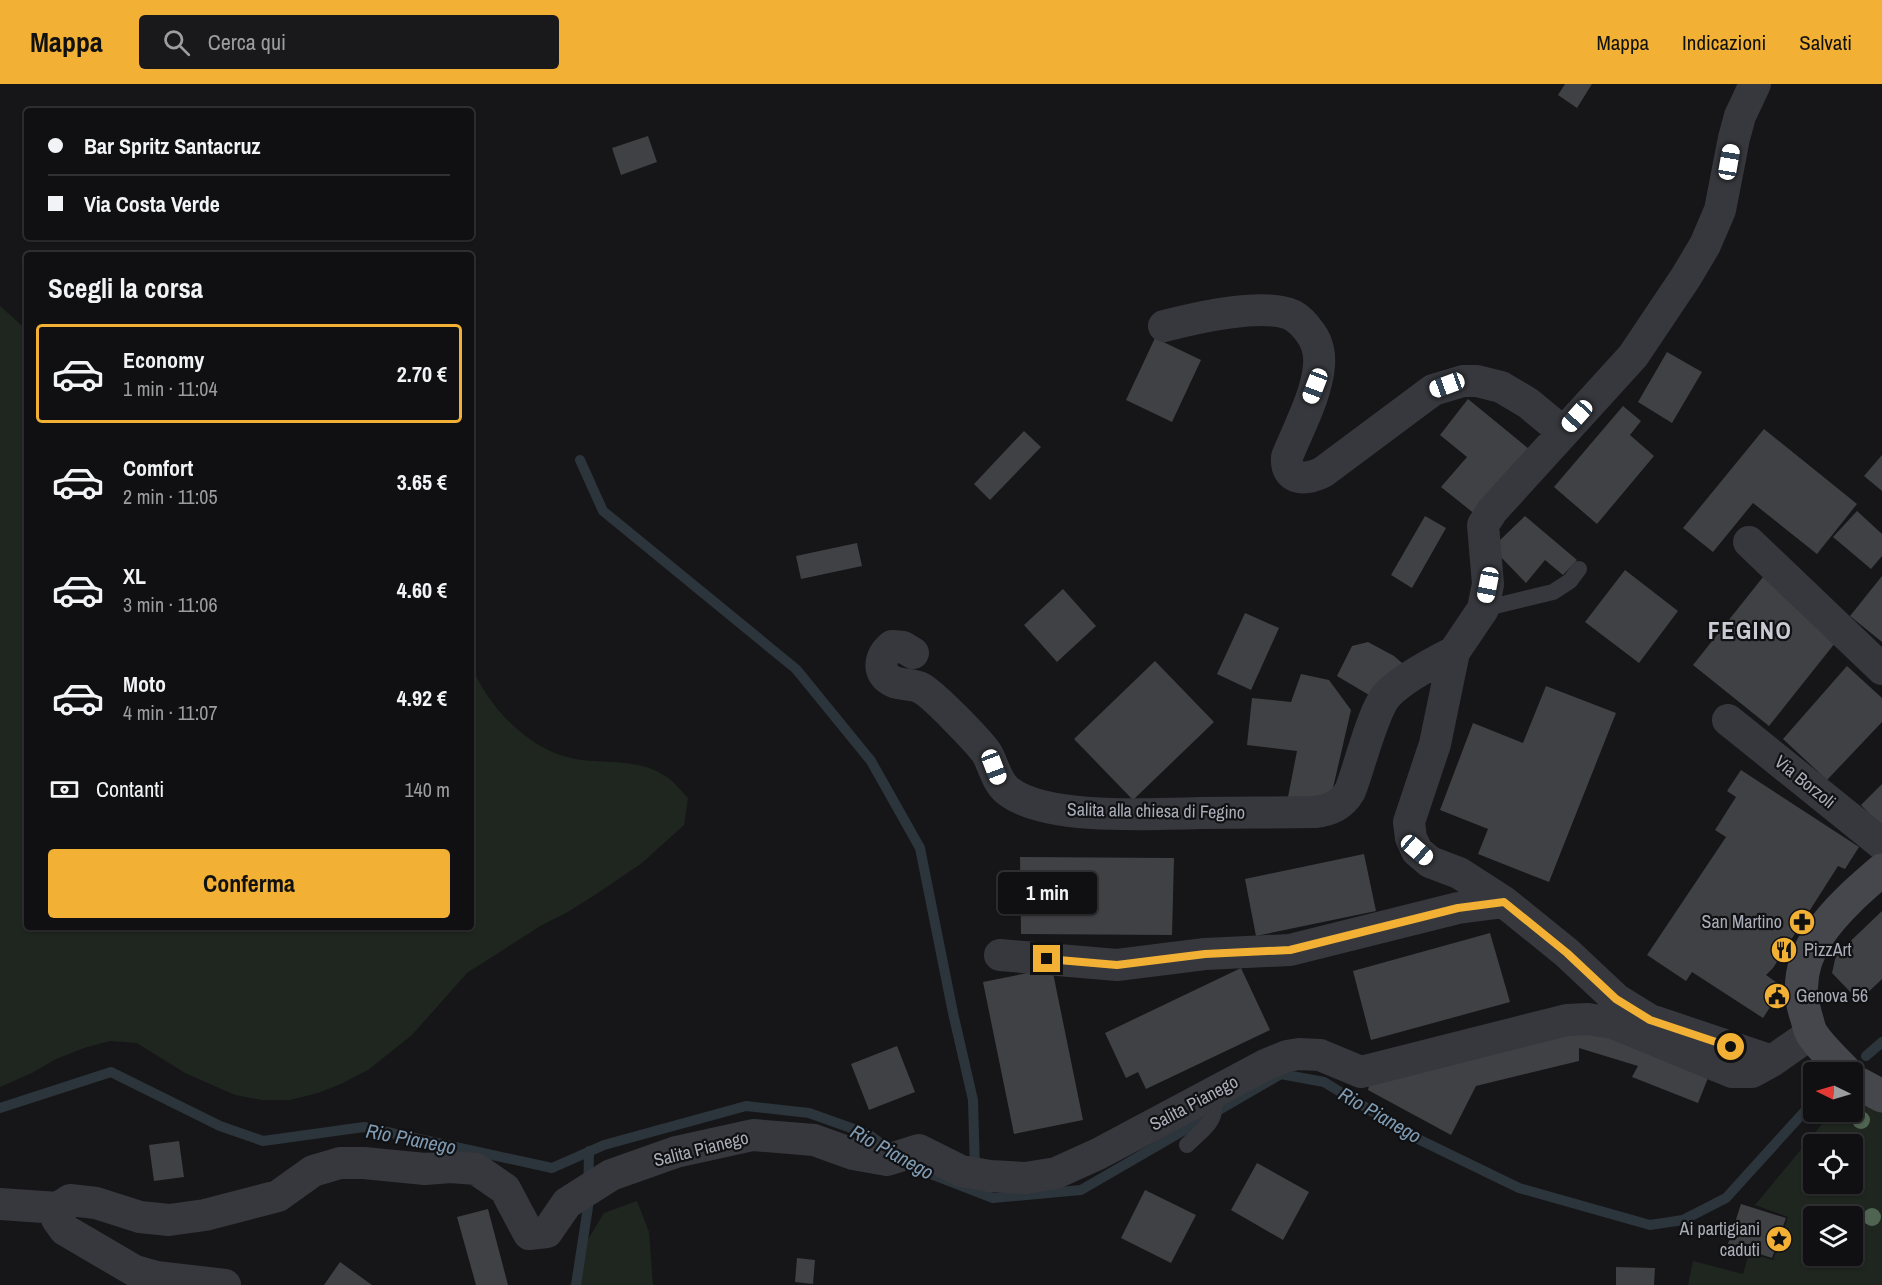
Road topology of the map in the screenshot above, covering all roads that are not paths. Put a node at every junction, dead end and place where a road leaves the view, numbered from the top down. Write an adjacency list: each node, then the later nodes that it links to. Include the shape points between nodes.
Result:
1 (1755, 84): 3 (street, Salita alla chiesa di Fegino, via 1740,116 1720,210 1705,244 1633,356)
2 (1164, 326): 3 (street, via 1208,315 1258,311 1291,315 1301,321 1314,337 1319,366 1287,457 1286,466 1297,477 1313,477 1323,472 1433,390 1463,381 1501,387)
3 (1563, 432): 6 (street, Salita alla chiesa di Fegino, via 1483,525 1488,585)
4 (1749, 542): 9 (street)
5 (1579, 569): 6 (lane, via 1570,581 1553,592)
6 (1484, 609): 7 (street, Salita alla chiesa di Fegino)
7 (1454, 652): 8 (street, Salita alla chiesa di Fegino, via 1386,696 1350,791 1336,806 1316,812 1139,814 1064,810 1031,803 1007,791 977,741 936,701 921,688 893,681 883,673 880,662 892,646 903,646); 13 (street, Salita alla chiesa di Fegino, via 1435,744 1409,822 1411,838 1430,862 1459,873)
8 (914, 654)
9 (1882, 669)
10 (1728, 720): 11 (street, Via Borzoli)
11 (1882, 844)
12 (1882, 870): 15 (main road, via 1821,930 1807,954 1801,1001)
13 (1504, 902): 14 (street, via 1458,908 1290,950 1205,954 1117,965); 16 (street, Salita alla chiesa di Fegino, via 1616,999 1650,1020)
14 (1000, 955)
15 (1812, 1033): 16 (street); 17 (main road)
16 (1772, 1061): 19 (street, Salita Pianego, via 1752,1072 1732,1072 1612,1023 1588,1018 1360,1072 1320,1055 1287,1056)
17 (1837, 1062)
18 (1863, 1086): 20 (main road)
19 (1213, 1094): 21 (lane, via 1214,1119); 23 (street, Salita Pianego, via 1056,1173 1026,1178 961,1171 919,1150 886,1160 853,1154 814,1140 753,1135 676,1152 611,1175 574,1199 547,1232 529,1234 505,1189 476,1169 451,1167 340,1163 313,1171 278,1196 169,1220 70,1200)
20 (1882, 1096)
21 (1186, 1145)
22 (0, 1204): 23 (street)
23 (58, 1208): 24 (street, via 57,1219 66,1230 135,1271)
24 (225, 1285)

